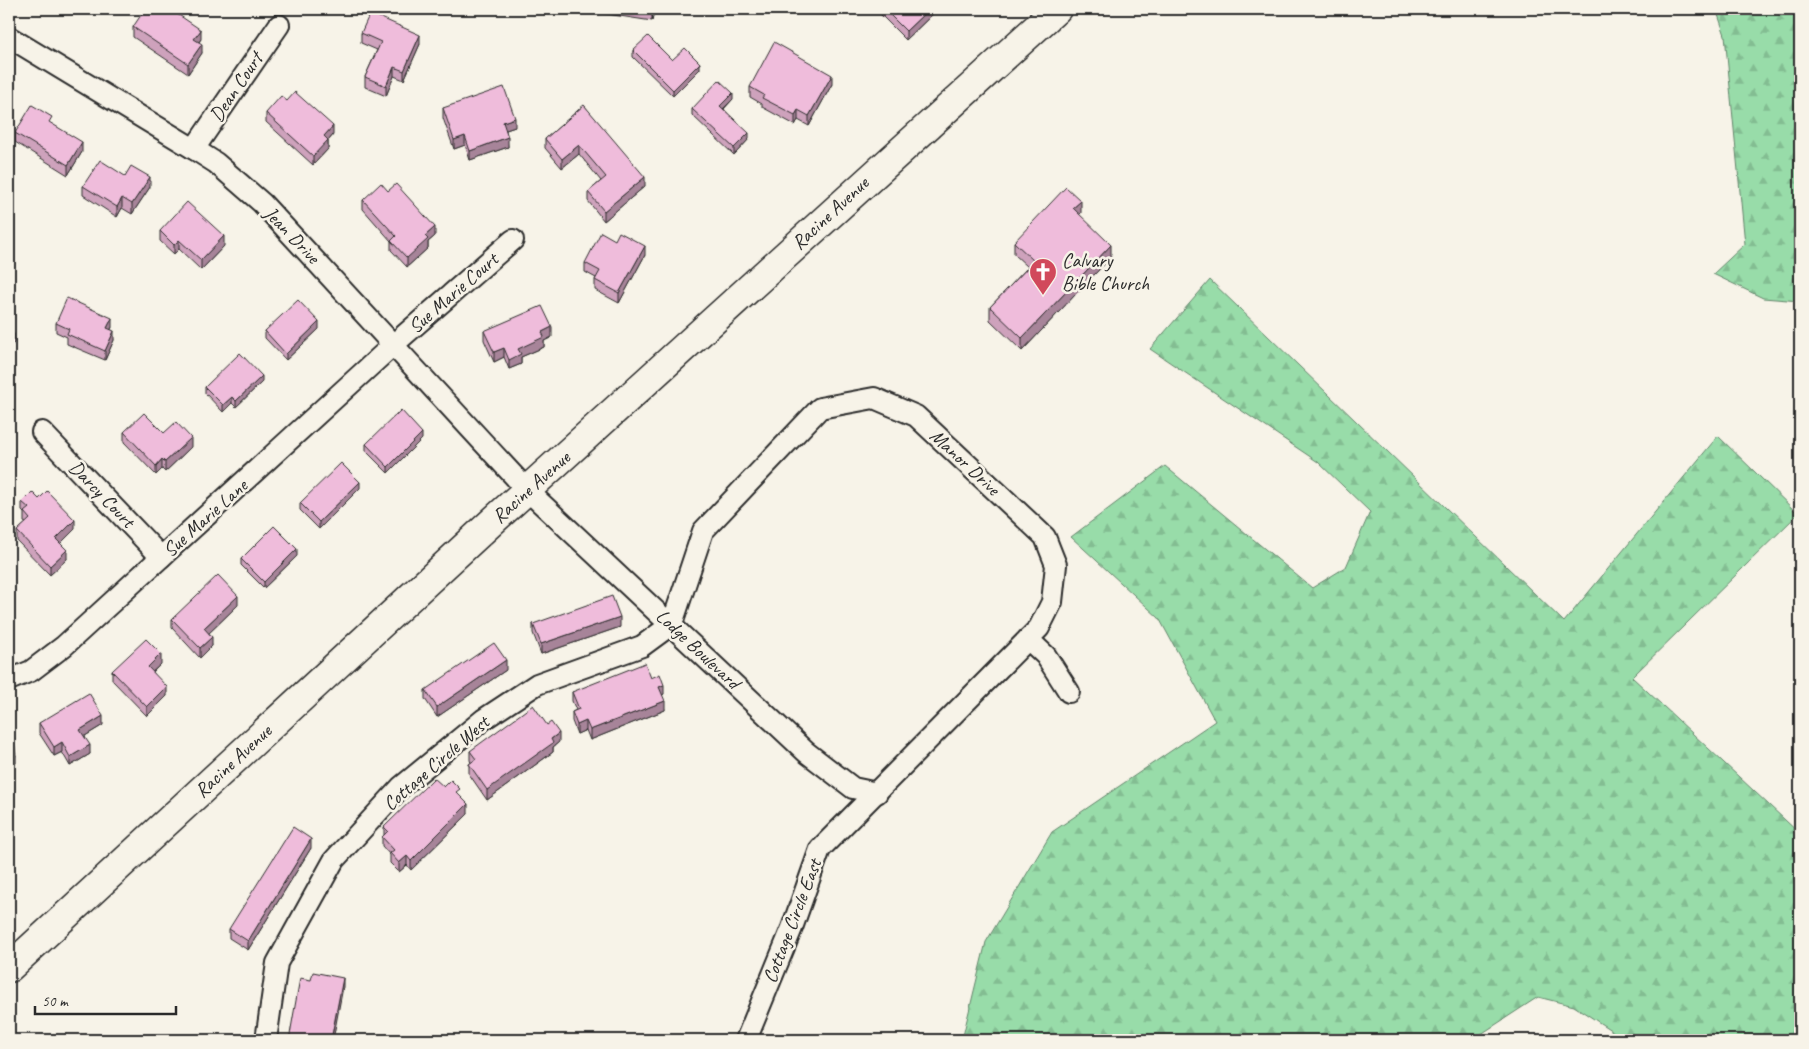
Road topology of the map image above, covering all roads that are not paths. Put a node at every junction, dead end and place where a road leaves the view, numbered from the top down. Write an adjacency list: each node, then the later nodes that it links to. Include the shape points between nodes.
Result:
1 (1057, 9): 8 (main road, Racine Avenue)
2 (279, 25): 4 (street, Dean Court)
3 (9, 37): 4 (street, Jean Drive)
4 (194, 149): 6 (street, Jean Drive, via 216,163 262,203)
5 (513, 240): 6 (street, Sue Marie Court)
6 (393, 345): 8 (street, Jean Drive); 9 (street, Sue Marie Lane)
7 (42, 432): 9 (street, Darcy Court)
8 (528, 490): 10 (street, Lodge Boulevard); 15 (main road, Racine Avenue)
9 (162, 556): 12 (street, Sue Marie Lane, via 64,646 31,670)
10 (672, 624): 11 (street, Manor Drive, via 703,531 820,408 874,398 916,416 1045,537 1056,565 1052,602 1039,628); 14 (street, Lodge Boulevard, via 806,752 853,788); 16 (street, Cottage Circle West, via 642,646 537,684 484,719 401,788 334,860 277,963)
11 (1028, 640): 13 (street, via 1046,656); 14 (street, Manor Drive)
12 (9, 680)
13 (1069, 692)
14 (877, 793): 17 (street, Cottage Circle East, via 820,848 792,928)
15 (9, 968)
16 (266, 1040)
17 (746, 1040)

